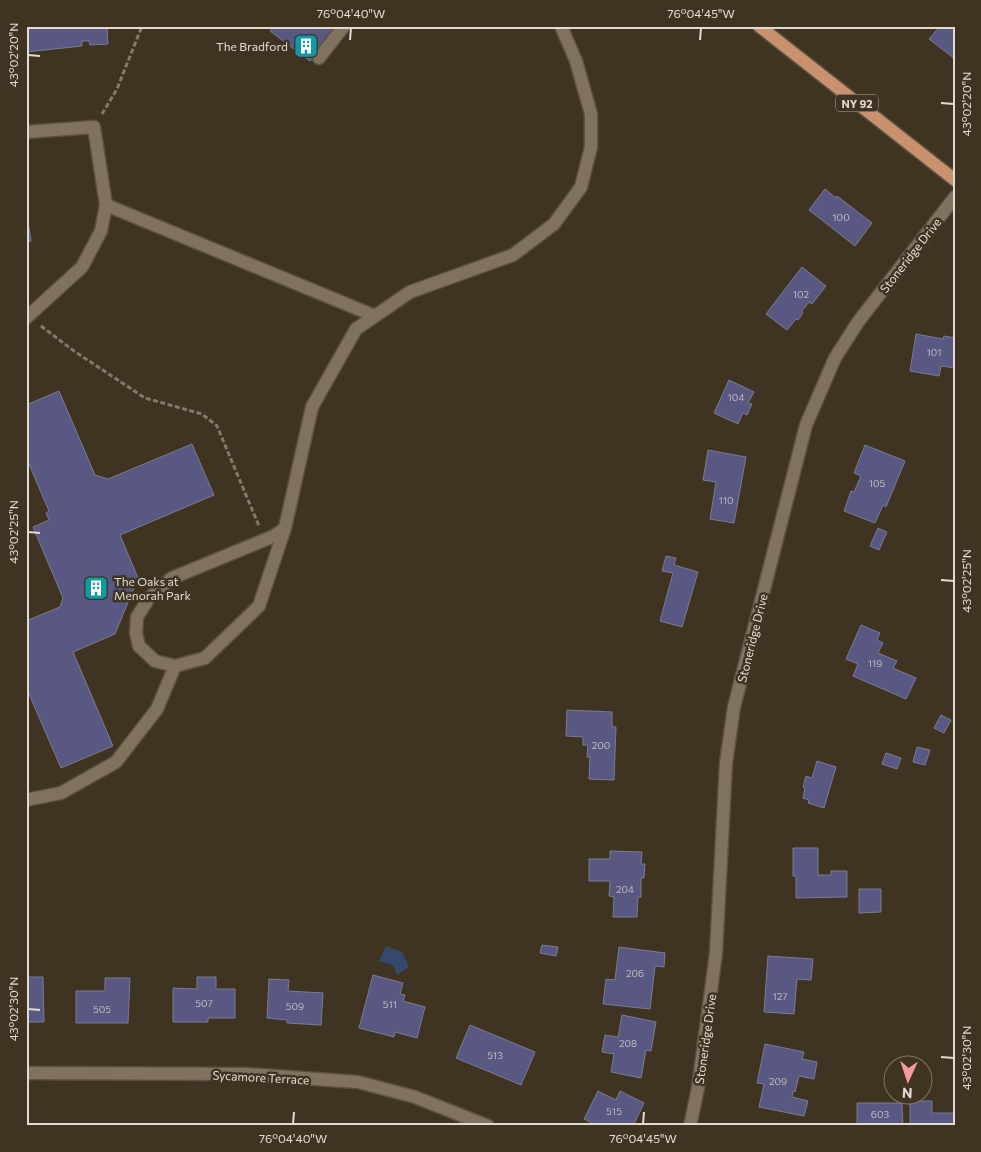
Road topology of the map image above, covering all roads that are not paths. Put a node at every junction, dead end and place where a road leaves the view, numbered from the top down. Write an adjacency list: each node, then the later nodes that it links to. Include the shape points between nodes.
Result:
1 (344, 26): 4 (street)
2 (561, 26): 9 (street, via 576,61 591,114 591,147 580,187 554,224 513,255 410,292)
3 (759, 26): 6 (main road, NY 92)
4 (319, 58)
5 (26, 132): 8 (street, via 94,127)
6 (955, 180)
7 (955, 197): 16 (street, Stoneridge Drive, via 858,322 835,358 806,425 734,707 726,763 716,953)
8 (106, 205): 9 (street); 10 (street, via 100,230 82,267)
9 (375, 316): 11 (street, via 356,329 312,406)
10 (27, 317)
11 (285, 528): 12 (street, via 260,606 205,658); 12 (street, via 274,536 172,578 149,598 138,616 136,633 139,646 154,661)
12 (175, 666): 13 (street, via 157,709 116,762 61,793)
13 (26, 800)
14 (26, 1073): 15 (street, Sycamore Terrace, via 244,1074 358,1082 415,1097)
15 (488, 1126)
16 (690, 1126)

